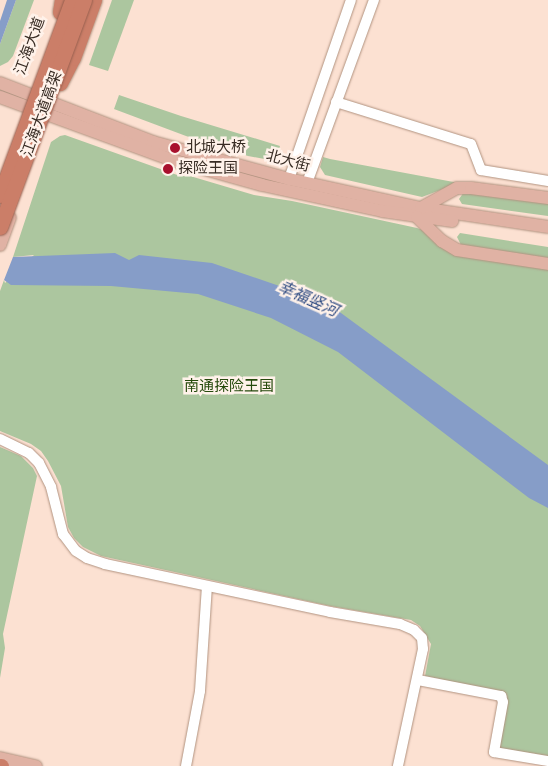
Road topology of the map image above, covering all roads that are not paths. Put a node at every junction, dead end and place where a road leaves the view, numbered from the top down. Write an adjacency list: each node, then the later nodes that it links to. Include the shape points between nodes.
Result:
1 (72, 0): 21 (highway, 江海大道高架, bridge)
2 (84, 0): 25 (highway, 江海大道高架, bridge)
3 (90, 0): 10 (main road)
4 (94, 0): 10 (highway)
5 (100, 0): 10 (main road, via 78,60)
6 (351, 0): 17 (street)
7 (374, 0): 13 (street)
8 (62, 3): 11 (main road, 江海大道)
9 (0, 83): 11 (main road, 北大街)
10 (60, 84): 15 (main road)
11 (30, 94): 14 (main road, 江海大道); 15 (main road, 北大街)
12 (0, 98): 14 (main road, 北大街)
13 (336, 102): 18 (street, via 471,144 481,170); 19 (street)
14 (25, 106): 15 (main road, 北大街); 16 (main road, 江海大道)
15 (50, 109): 17 (main road, 北大街, via 153,142); 23 (main road, 北大街, via 172,160 262,185); 28 (main road)
16 (0, 176)
17 (289, 179): 19 (main road, 北大街)
18 (548, 181)
19 (307, 183): 23 (main road, 北大街)
20 (464, 188): 22 (main road); 23 (main road, via 448,192); 24 (main road, via 453,196 453,205)
21 (0, 195)
22 (548, 198)
23 (419, 213): 24 (main road, 北大街); 29 (main road, via 442,241)
24 (460, 218): 26 (main road, 北大街); 27 (main road, 北大街); 29 (main road, via 451,227 449,236 453,244)
25 (0, 227)
26 (548, 227)
27 (548, 235)
28 (0, 245)
29 (467, 252): 30 (main road)
30 (548, 264)
31 (0, 439): 32 (street, via 29,453 39,463 51,487 63,534 76,552 105,564)
32 (206, 586): 33 (street, via 400,624 414,630 422,638 423,649); 37 (street, via 200,691)
33 (418, 680): 35 (street, via 501,696 503,702 494,752); 38 (street)
34 (0, 758): 36 (main road)
35 (548, 761)
36 (36, 766)
37 (186, 766)
38 (398, 766)

